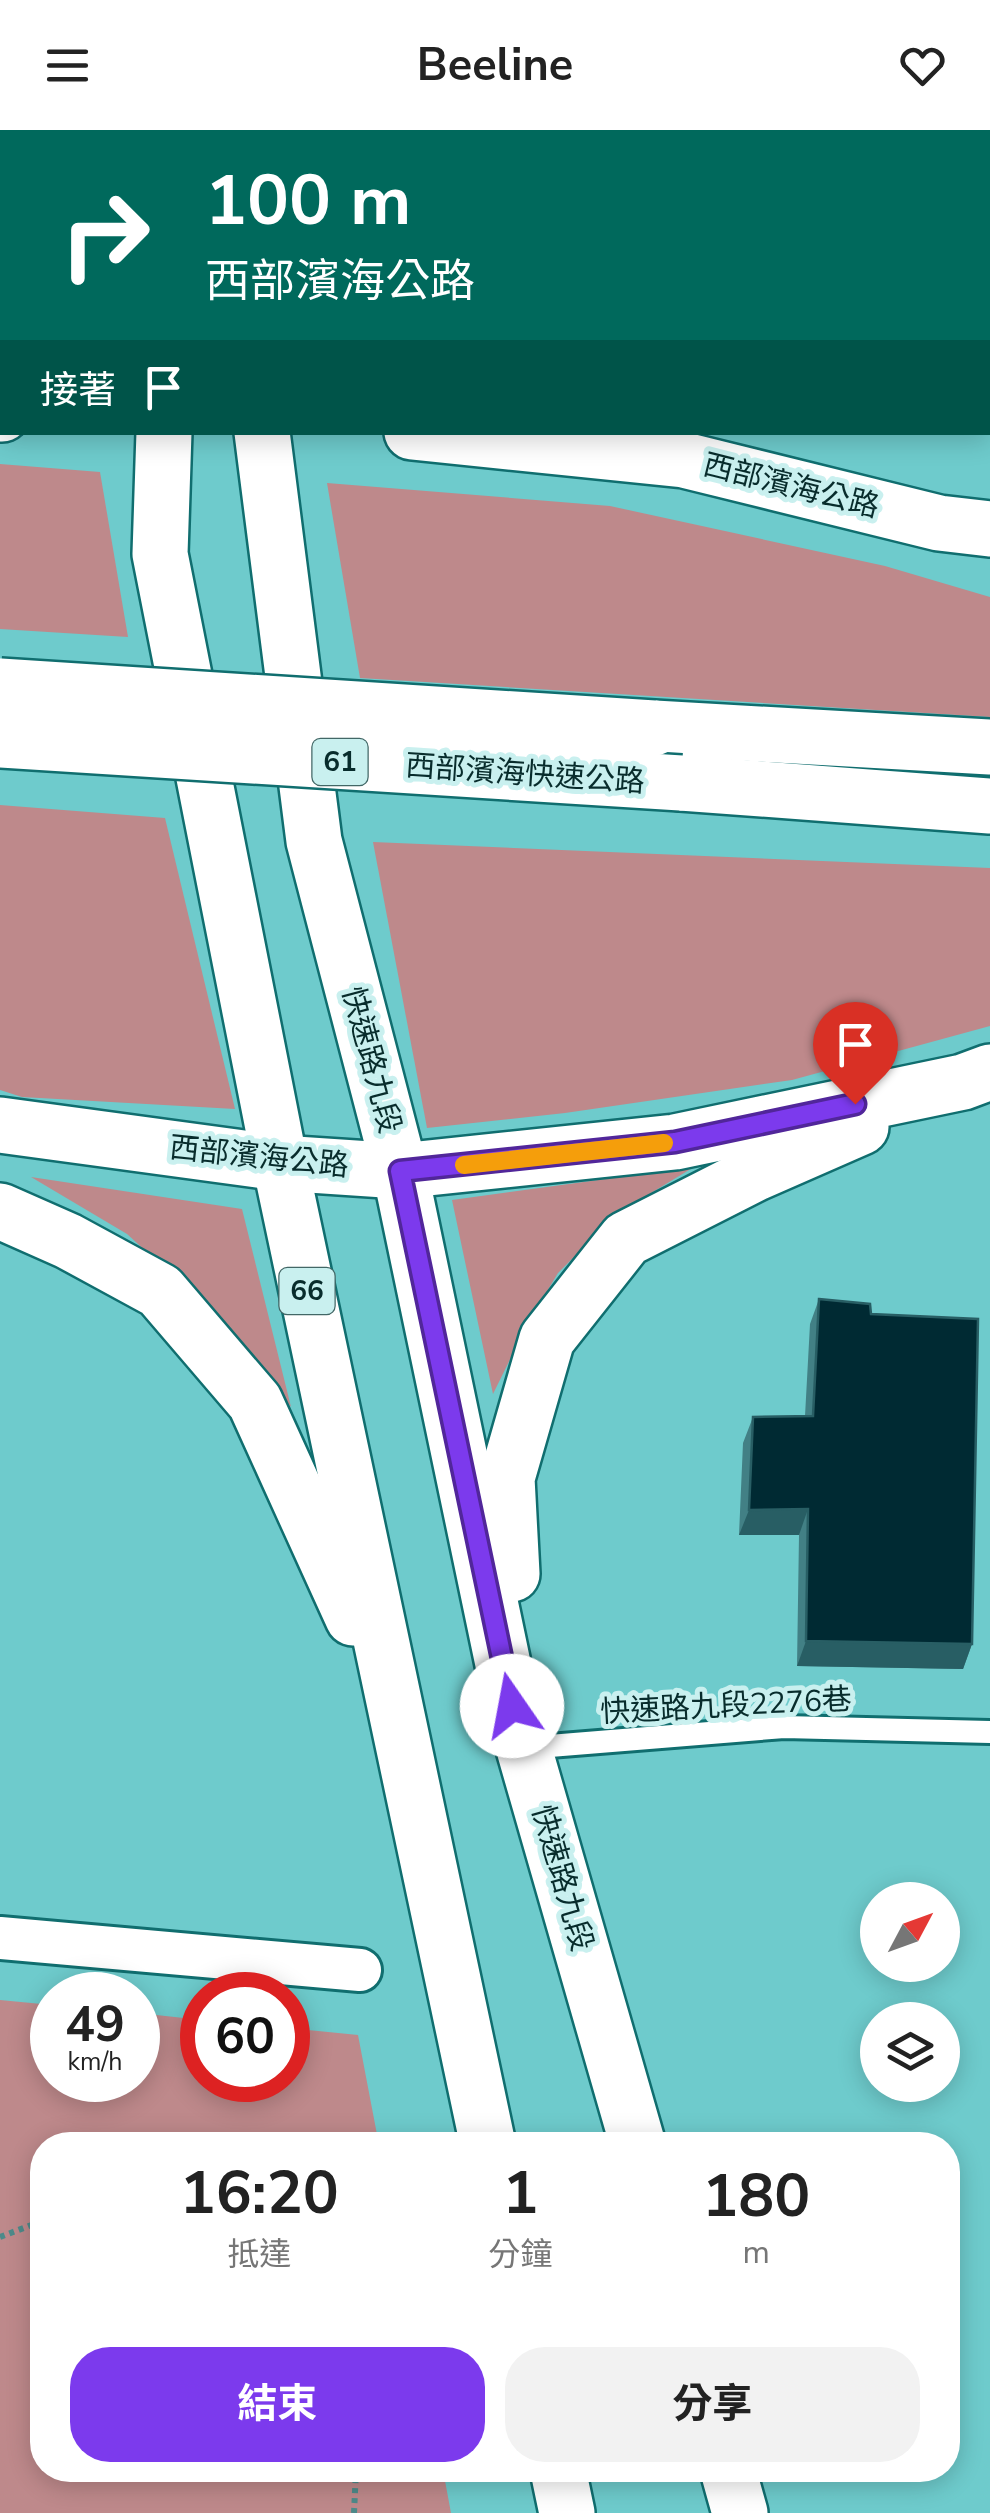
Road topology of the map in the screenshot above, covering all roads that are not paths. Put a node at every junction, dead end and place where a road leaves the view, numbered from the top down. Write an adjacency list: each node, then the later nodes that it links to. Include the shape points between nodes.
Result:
1 (164, 435): 13 (main road, 66, via 160,554)
2 (262, 435): 14 (main road, 快速路九段, via 314,841)
3 (441, 435): 5 (main road, 西部濱海公路)
4 (622, 435): 5 (main road)
5 (684, 460): 6 (main road, 西部濱海公路)
6 (990, 529)
7 (0, 686): 9 (main road, 西部濱海快速公路 / 61, bridge)
8 (0, 740): 10 (main road, 西部濱海快速公路 / 61, bridge)
9 (990, 746)
10 (990, 806)
11 (976, 1077): 14 (main road, 西部濱海公路, via 675,1142); 17 (main road, via 626,1238 546,1339 507,1478)
12 (0, 1125): 13 (main road, 西部濱海公路)
13 (280, 1163): 14 (main road, 西部濱海公路); 16 (main road, 66)
14 (400, 1171): 17 (main road, 快速路九段)
15 (0, 1211): 16 (main road, via 160,1291 255,1402)
16 (396, 1713): 21 (main road, 66)
17 (518, 1727): 18 (lane, 快速路九段2276巷); 22 (main road, 快速路九段)
18 (990, 1732)
19 (0, 1938): 20 (street)
20 (360, 1970)
21 (485, 2132)
22 (634, 2132)
23 (561, 2482): 25 (main road)
24 (731, 2482): 26 (main road)
25 (567, 2513)
26 (740, 2513)

